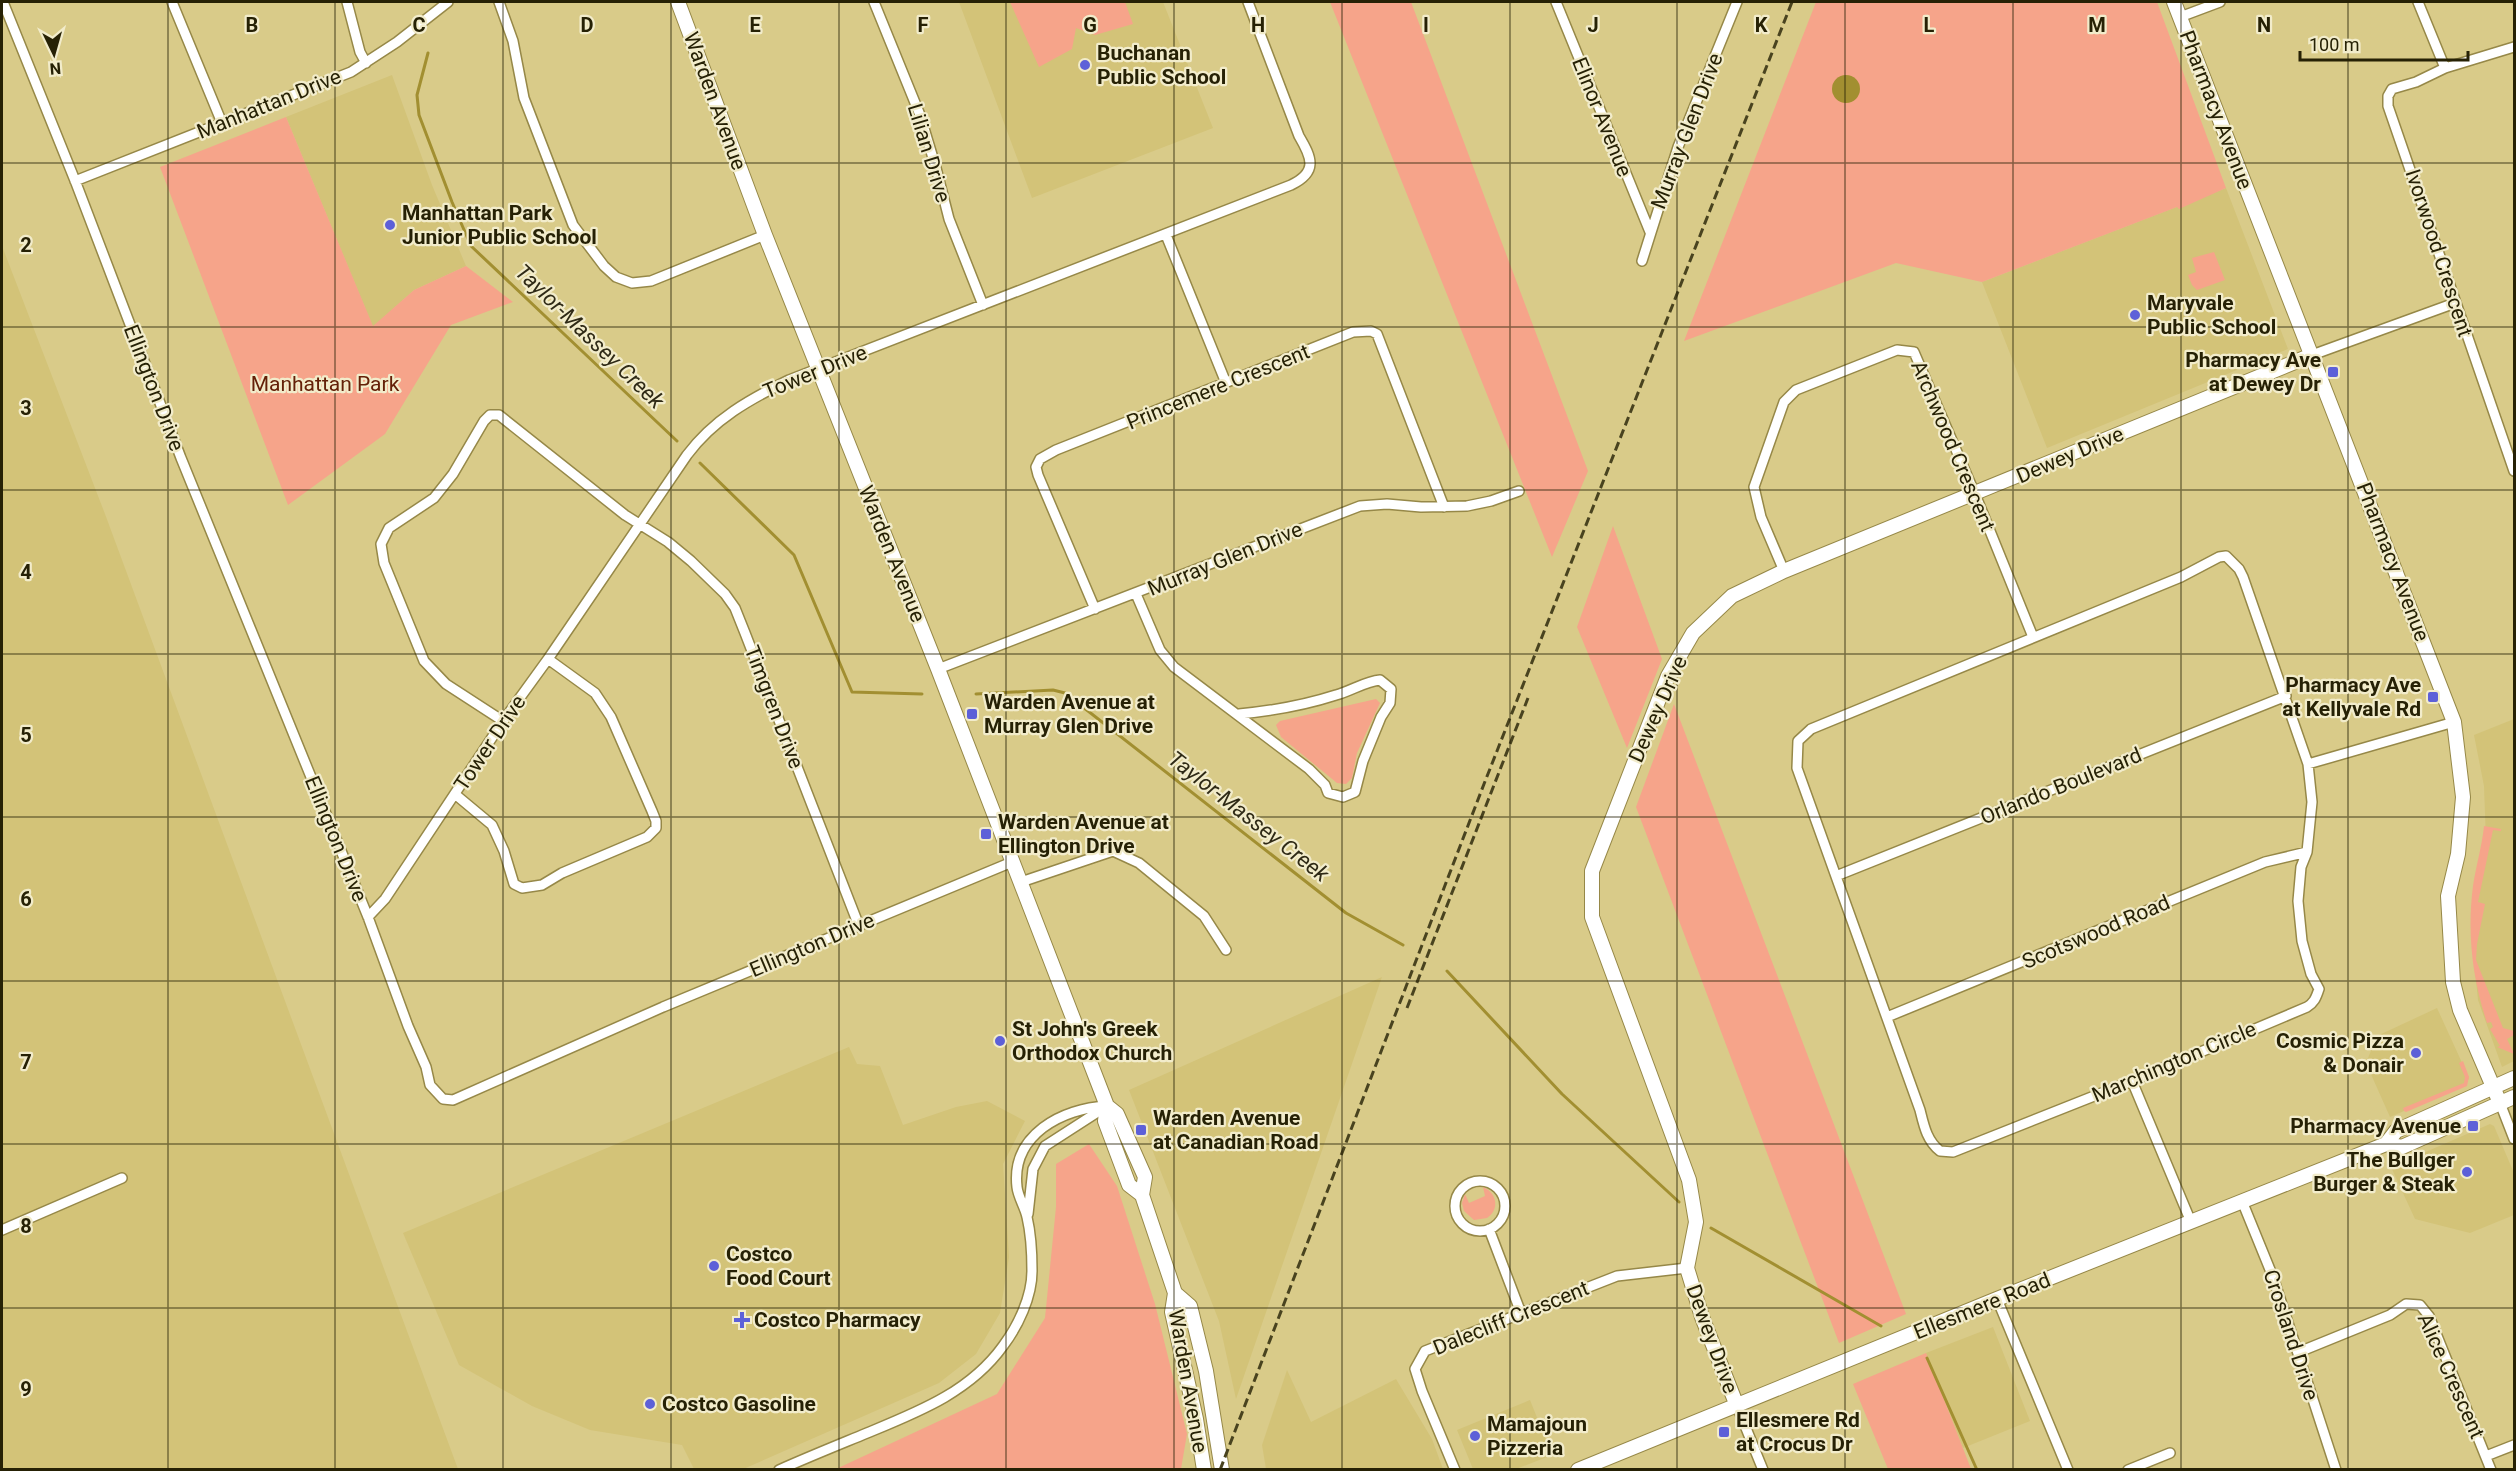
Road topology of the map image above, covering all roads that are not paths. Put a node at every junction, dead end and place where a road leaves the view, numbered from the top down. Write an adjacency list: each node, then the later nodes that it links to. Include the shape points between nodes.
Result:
1 (3, 2): 19 (street, Ellington Drive)
2 (172, 2): 18 (street)
3 (347, 2): 16 (street)
4 (448, 2): 16 (street, Manhattan Drive)
5 (499, 2): 21 (street, via 513,40 524,98 573,225 616,277 632,283 651,281)
6 (678, 2): 21 (main road, Warden Avenue)
7 (874, 2): 25 (street, Lilian Drive, via 920,115 949,219)
8 (1248, 2): 22 (street, Tower Drive, via 1311,167 1299,181)
9 (1556, 2): 20 (street, Elinor Avenue)
10 (1737, 2): 20 (street, Murray Glen Drive, via 1678,147)
11 (2174, 2): 14 (main road, Pharmacy Avenue)
12 (2220, 2): 14 (street)
13 (2418, 2): 17 (street)
14 (2180, 17): 26 (main road, Pharmacy Avenue)
15 (2514, 47): 17 (street)
16 (366, 63): 18 (street, Manhattan Drive)
17 (2445, 68): 24 (street, Ivorwood Crescent, via 2392,89 2388,106)
18 (222, 123): 19 (street, Manhattan Drive)
19 (75, 181): 50 (street, Ellington Drive, via 181,458)
20 (1650, 232): 23 (street, Murray Glen Drive)
21 (765, 235): 27 (main road, Warden Avenue)
22 (1166, 235): 25 (street, Tower Drive); 28 (street)
23 (1642, 261)
24 (2455, 303): 26 (street, Dewey Drive); 29 (street, Ivorwood Crescent)
25 (983, 305): 27 (street, Tower Drive)
26 (2312, 355): 31 (main road, Dewey Drive); 43 (main road, Pharmacy Avenue)
27 (820, 370): 33 (street, Tower Drive, via 752,398 703,434); 39 (main road, Warden Avenue)
28 (1226, 383): 32 (street, Princemere Crescent, via 1353,332 1377,334); 36 (street, Princemere Crescent, via 1040,459 1038,475)
29 (2514, 471)
30 (1519, 491): 32 (street, Murray Glen Drive, via 1491,501)
31 (1976, 494): 34 (main road, Dewey Drive); 34 (street, Archwood Crescent, via 1914,352 1897,350 1796,390 1784,402 1754,487 1761,517); 37 (street, Archwood Crescent)
32 (1444, 507): 35 (street, Murray Glen Drive, via 1360,506)
33 (639, 523): 38 (street, Tower Drive); 42 (street, Timgren Drive, via 499,415 490,415 434,498 389,528 381,544 384,563 424,661 446,684); 51 (street, Timgren Drive, via 691,561 735,608)
34 (1784, 571): 68 (main road, Dewey Drive, via 1732,596 1693,633 1668,676 1592,871 1592,917 1689,1180 1696,1222)
35 (1136, 594): 36 (street, Murray Glen Drive); 41 (street, via 1160,650 1174,667)
36 (1095, 609): 39 (street, Murray Glen Drive)
37 (2033, 637): 40 (street, Marchington Circle, via 2226,556 2243,577); 48 (street, Marchington Circle, via 1811,729 1798,741 1797,768)
38 (548, 659): 42 (street, Tower Drive); 45 (street, via 595,693 603,704 652,811 656,828 639,841 542,885 522,888 514,884 492,825)
39 (938, 669): 47 (main road, Warden Avenue)
40 (2286, 696): 44 (street, Marchington Circle); 48 (street, Orlando Boulevard)
41 (1239, 714): 41 (street, via 1309,769 1328,793 1347,796 1358,785 1363,761 1390,703 1391,689 1380,680 1372,681 1334,696)
42 (503, 721): 45 (street, Tower Drive)
43 (2454, 722): 44 (street); 56 (main road, Pharmacy Avenue, via 2463,797 2458,854 2448,896 2453,982 2460,1010)
44 (2308, 764): 46 (street, Marchington Circle, via 2312,802)
45 (456, 795): 50 (street, Tower Drive, via 386,900)
46 (2307, 852): 53 (street, Scotswood Road, via 2265,862); 55 (street, Marchington Circle, via 2301,867 2298,901 2302,941 2319,989 2313,1003)
47 (1012, 862): 49 (main road, Warden Avenue); 51 (street, Ellington Drive)
48 (1836, 876): 53 (street, Marchington Circle)
49 (1021, 882): 52 (street, via 1113,851 1139,863 1203,916); 59 (main road, Warden Avenue)
50 (368, 917): 51 (street, Ellington Drive, via 430,1085 443,1099 453,1100)
51 (859, 926)
52 (1226, 950)
53 (1887, 1017): 55 (street, Marchington Circle, via 1925,1129 1940,1151 1953,1152)
54 (2514, 1078): 56 (main road, Ellesmere Road)
55 (2132, 1081): 65 (street)
56 (2494, 1088): 58 (main road, Pharmacy Avenue); 61 (main road, Ellesmere Road, via 2396,1131)
57 (2514, 1096): 58 (main road, Ellesmere Road)
58 (2500, 1103): 60 (street, Pharmacy Avenue); 61 (main road, Ellesmere Road, via 2402,1147)
59 (1107, 1106): 64 (street, via 1055,1138 1040,1154 1033,1169); 64 (street, via 1085,1107 1056,1119 1027,1143 1018,1168 1017,1187); 69 (main road, Warden Avenue, via 1117,1114 1145,1177 1142,1195)
60 (2514, 1139)
61 (2386, 1144): 63 (main road, Ellesmere Road)
62 (122, 1178): 67 (street)
63 (2242, 1201): 65 (main road, Ellesmere Road); 72 (street, Crosland Drive)
64 (1027, 1217): 77 (street, via 1030,1288 1019,1321 988,1365 948,1397 925,1409)
65 (2191, 1222): 70 (main road, Ellesmere Road)
66 (1489, 1229): 66 (street, via 1504,1212 1503,1197 1486,1182 1469,1183 1457,1195 1455,1212 1464,1226); 71 (street)
67 (2, 1230)
68 (1687, 1268): 71 (street, Dalecliff Crescent, via 1617,1276); 73 (main road, Dewey Drive)
69 (1175, 1293): 78 (main road, Warden Avenue, via 1172,1312); 79 (main road, Warden Avenue, via 1190,1306 1206,1371)
70 (1997, 1299): 73 (main road, Ellesmere Road); 83 (street)
71 (1521, 1313): 80 (street, Dalecliff Crescent, via 1425,1351 1415,1369)
72 (2299, 1352): 76 (street, Alice Crescent, via 2390,1315 2406,1304 2420,1305 2429,1316); 85 (street, Crosland Drive)
73 (1737, 1406): 81 (main road, Ellesmere Road); 82 (street)
74 (2514, 1445): 76 (street)
75 (2170, 1453): 84 (street)
76 (2486, 1456): 86 (street, Alice Crescent)
77 (779, 1470)
78 (1204, 1470)
79 (1222, 1470)
80 (1455, 1470)
81 (1578, 1470)
82 (1763, 1470)
83 (2068, 1470)
84 (2128, 1470)
85 (2336, 1470)
86 (2491, 1470)

